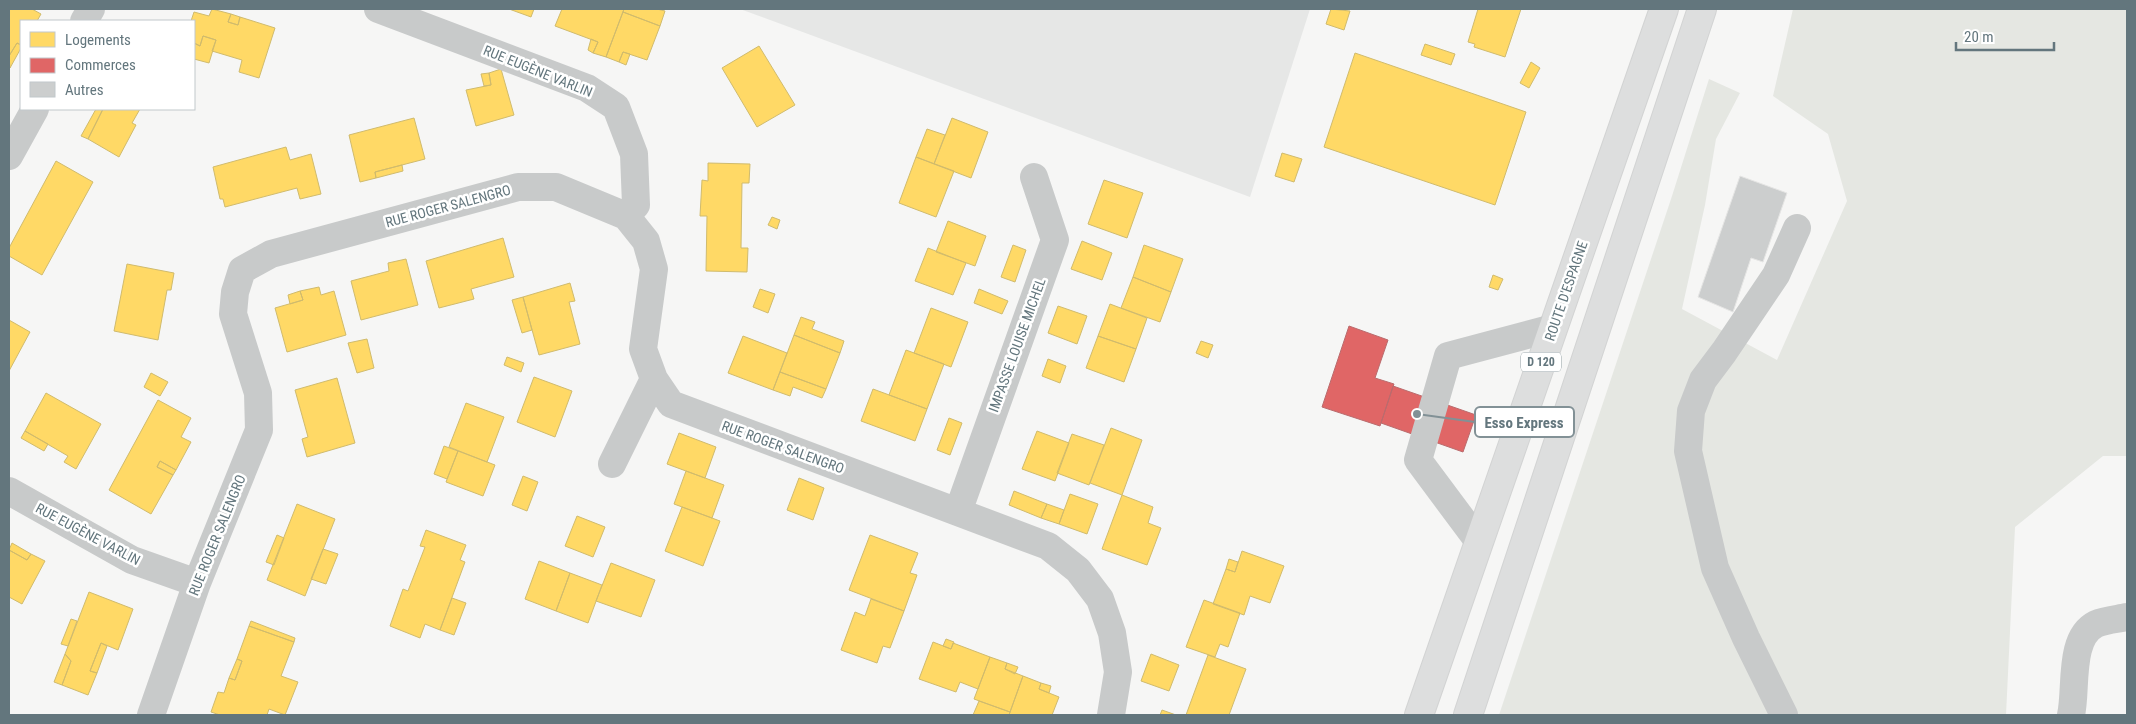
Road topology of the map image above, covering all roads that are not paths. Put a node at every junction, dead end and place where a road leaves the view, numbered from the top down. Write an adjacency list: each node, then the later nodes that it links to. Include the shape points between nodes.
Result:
1 (91, 9): 5 (street)
2 (378, 9): 9 (street, RUE EUGÈNE VARLIN, via 587,88 616,107 634,154 636,206)
3 (1664, 9): 11 (main road, ROUTE D'ESPAGNE / D 120)
4 (1702, 9): 22 (main road, D 120)
5 (85, 20)
6 (34, 110): 7 (street)
7 (9, 156)
8 (1034, 177): 15 (street, IMPASSE LOUISE MICHEL, via 1055,240)
9 (626, 216): 12 (street, RUE ROGER SALENGRO, via 646,241 654,269 643,349); 17 (street, RUE ROGER SALENGRO, via 556,188 518,187 270,254 242,270 235,292 234,314 258,393 259,430)
10 (1797, 228): 23 (street, via 1776,275 1703,380 1691,411 1688,451 1715,568)
11 (1553, 328): 16 (main road, ROUTE D'ESPAGNE / D 120); 16 (street, via 1448,356 1418,460)
12 (654, 379): 13 (street); 15 (street, RUE ROGER SALENGRO, via 671,404)
13 (612, 464)
14 (9, 491): 17 (street, RUE EUGÈNE VARLIN, via 132,560)
15 (958, 512): 20 (street, RUE ROGER SALENGRO, via 1048,546 1078,570 1100,600 1112,633 1118,672)
16 (1479, 542): 21 (main road, ROUTE D'ESPAGNE / D 120)
17 (197, 583): 19 (street, RUE ROGER SALENGRO)
18 (2127, 617): 24 (street, via 2096,624 2083,636 2077,648)
19 (151, 715)
20 (1111, 715)
21 (1419, 715)
22 (1468, 715)
23 (1784, 715)
24 (2071, 715)

